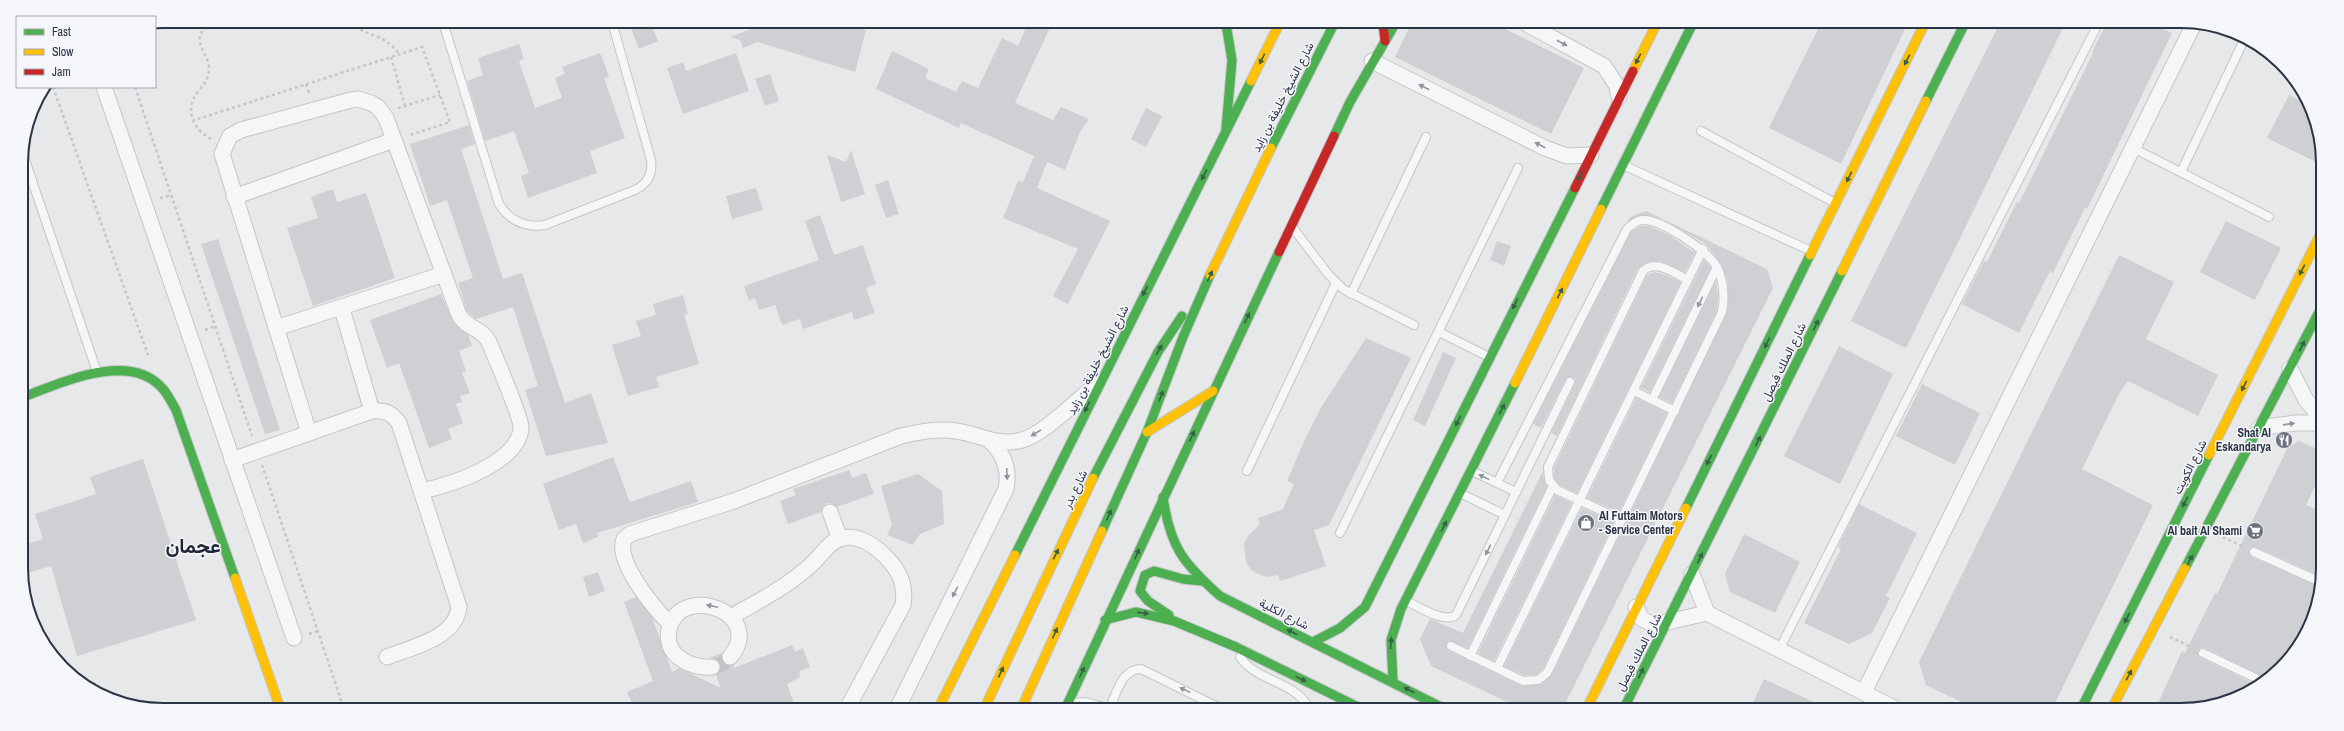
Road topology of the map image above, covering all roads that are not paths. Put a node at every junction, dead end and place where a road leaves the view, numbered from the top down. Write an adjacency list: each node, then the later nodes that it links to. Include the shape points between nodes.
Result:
1 (445, 28): 2 (lane, via 499,204 504,212 518,222 536,226 545,225 634,190 646,183 649,177 651,160)
2 (614, 28)
3 (1227, 28): 20 (street, via 1232,60)
4 (1277, 28): 20 (street, شارع الشيخ خليفة بن زايد, one-way to 20)
5 (1332, 28): 41 (street, شارع الشيخ خليفة بن زايد, one-way to 5, via 1255,180)
6 (1383, 28): 15 (street)
7 (1393, 28): 15 (street)
8 (1535, 28): 19 (street, one-way to 19, via 1604,66 1617,86)
9 (1654, 28): 19 (street, one-way to 19)
10 (1691, 28): 26 (street)
11 (1923, 28): 31 (street, شارع الملك فيصل, one-way to 31)
12 (1963, 28): 84 (street, شارع الملك فيصل, one-way to 12)
13 (2096, 28): 99 (lane)
14 (2192, 29): 24 (street)
15 (1385, 41): 17 (street)
16 (2243, 43): 29 (lane)
17 (1372, 61): 25 (street, one-way to 17, via 1567,156 1546,148); 33 (street)
18 (104, 88): 65 (street)
19 (1619, 97): 25 (street)
20 (1226, 132): 52 (street, شارع الشيخ خليفة بن زايد, one-way to 52)
21 (1701, 132): 31 (lane)
22 (1426, 137): 42 (lane)
23 (394, 140): 30 (street); 30 (street, via 382,112 365,100 351,100 241,130 230,136 222,154); 38 (street)
24 (2133, 148): 29 (lane); 108 (street)
25 (1590, 155): 48 (street, one-way to 48)
26 (1623, 165): 36 (lane); 66 (street, one-way to 26)
27 (1518, 168): 47 (lane)
28 (28, 169): 50 (lane)
29 (2181, 172): 32 (lane)
30 (234, 197): 46 (street)
31 (1836, 203): 36 (street, شارع الملك فيصل)
32 (2269, 217)
33 (1291, 226): 40 (lane); 53 (street, one-way to 33)
34 (2316, 243): 124 (street, شارع الكويت, one-way to 124)
35 (1703, 250): 37 (lane); 39 (lane); 69 (lane, via 1649,220 1638,221 1627,229)
36 (1812, 251): 88 (street, شارع الملك فيصل, one-way to 88)
37 (1717, 267): 56 (lane, one-way to 56); 58 (lane, via 1724,289 1722,312)
38 (444, 274): 43 (street); 71 (street, via 463,321 484,333 490,342 521,426 516,444 488,466 456,482)
39 (1688, 280): 54 (lane); 70 (lane, via 1658,266 1652,265 1643,271 1551,460 1548,475)
40 (1336, 283): 42 (lane); 67 (lane)
41 (1203, 291): 62 (street, شارع الشيخ خليفة بن زايد, one-way to 41); 113 (street, شارع بدر, one-way to 41, via 1093,478 1146,374 1171,330)
42 (1351, 294): 45 (lane)
43 (342, 309): 46 (street); 57 (street)
44 (2316, 320): 49 (street, one-way to 44)
45 (1414, 325)
46 (276, 328): 63 (street)
47 (1439, 332): 48 (lane); 81 (lane)
48 (1489, 357): 68 (street, one-way to 68)
49 (2290, 369): 59 (street, via 2306,400); 61 (street)
50 (97, 373): 55 (street); 109 (street, via 123,369 137,371 157,382 172,399)
51 (1570, 382): 72 (lane)
52 (1099, 383): 64 (street, one-way to 64, via 1033,435 1012,442); 112 (street, شارع الشيخ خليفة بن زايد, one-way to 112)
53 (1213, 391): 62 (street); 75 (street, one-way to 53)
54 (1634, 391): 56 (lane); 77 (lane)
55 (28, 395)
56 (1652, 400): 58 (lane)
57 (372, 411): 63 (street); 71 (street, via 385,411 400,423)
58 (1674, 411): 80 (lane)
59 (2316, 412)
60 (2316, 423): 61 (street, one-way to 60)
61 (2259, 428): 125 (street, one-way to 61)
62 (1147, 432): 114 (street, شارع الشيخ خليفة بن زايد, one-way to 62)
63 (309, 434): 65 (street)
64 (990, 441): 94 (street, via 956,431 913,433 728,503 630,534 624,539 622,552 640,587); 111 (street, one-way to 111, via 1006,462 1006,489)
65 (232, 460): 95 (street)
66 (1472, 471): 69 (lane, one-way to 66); 74 (street)
67 (1247, 472)
68 (1428, 481): 73 (street); 96 (street, via 1365,607 1352,621)
69 (1497, 483): 72 (lane)
70 (1552, 486): 77 (lane); 101 (lane)
71 (422, 491): 102 (street, via 457,599 458,615 449,629 442,634)
72 (1516, 492): 79 (lane)
73 (1435, 493)
74 (1461, 493): 76 (street); 79 (lane); 87 (street, one-way to 74)
75 (1163, 498): 86 (street, شارع الكلية, via 1166,527 1172,542 1183,561); 91 (street, one-way to 75)
76 (1447, 498)
77 (1579, 500): 80 (lane); 105 (lane)
78 (830, 512): 82 (street)
79 (1505, 515): 87 (lane, one-way to 87, via 1456,615 1444,618)
80 (1622, 520): 105 (lane, via 1547,673 1538,680 1528,682)
81 (1340, 532)
82 (840, 539): 90 (street, via 788,583); 110 (street, via 858,539 881,553 901,578 904,596 900,614)
83 (2254, 552): 85 (lane)
84 (1692, 574): 89 (street); 93 (street, شارع الملك فيصل)
85 (2315, 580)
86 (1202, 581): 92 (street, via 1179,578 1160,570 1150,572 1143,581 1140,591 1143,596); 96 (street, شارع الكلية, one-way to 86, via 1220,596)
87 (1405, 601): 107 (street, one-way to 87, via 1391,640 1394,624)
88 (1636, 607): 93 (street, via 1647,623); 121 (street, شارع الملك فيصل)
89 (1707, 613): 93 (street); 99 (street)
90 (731, 617): 94 (street, one-way to 94, via 716,607 699,605 682,611); 103 (street, via 737,628 738,640)
91 (1105, 620): 92 (street, one-way to 92, via 1136,612); 115 (street, one-way to 91)
92 (1179, 623): 98 (street)
93 (1667, 623): 122 (street, شارع الملك فيصل, one-way to 93)
94 (670, 624): 104 (street, via 668,639 674,653 692,665)
95 (294, 638)
96 (1313, 642): 107 (street, شارع الكلية)
97 (1451, 646): 101 (lane)
98 (1236, 647): 118 (lane, via 1250,668 1296,692); 119 (street, one-way to 119)
99 (1779, 650): 108 (street)
100 (2203, 653): 106 (lane)
101 (1470, 656): 105 (lane)
102 (387, 657)
103 (730, 657)
104 (712, 667)
105 (1497, 668)
106 (2257, 679)
107 (1393, 682): 120 (street, شارع الكلية, one-way to 107)
108 (1864, 692): 123 (street)
109 (278, 703)
110 (850, 703)
111 (900, 703)
112 (941, 703)
113 (987, 703)
114 (1024, 703)
115 (1068, 703)
116 (1112, 703): 117 (lane, one-way to 116, via 1140,668 1128,672)
117 (1210, 703)
118 (1305, 703)
119 (1350, 703)
120 (1433, 703)
121 (1589, 703)
122 (1627, 703)
123 (1885, 703)
124 (2083, 703)
125 (2115, 703)

